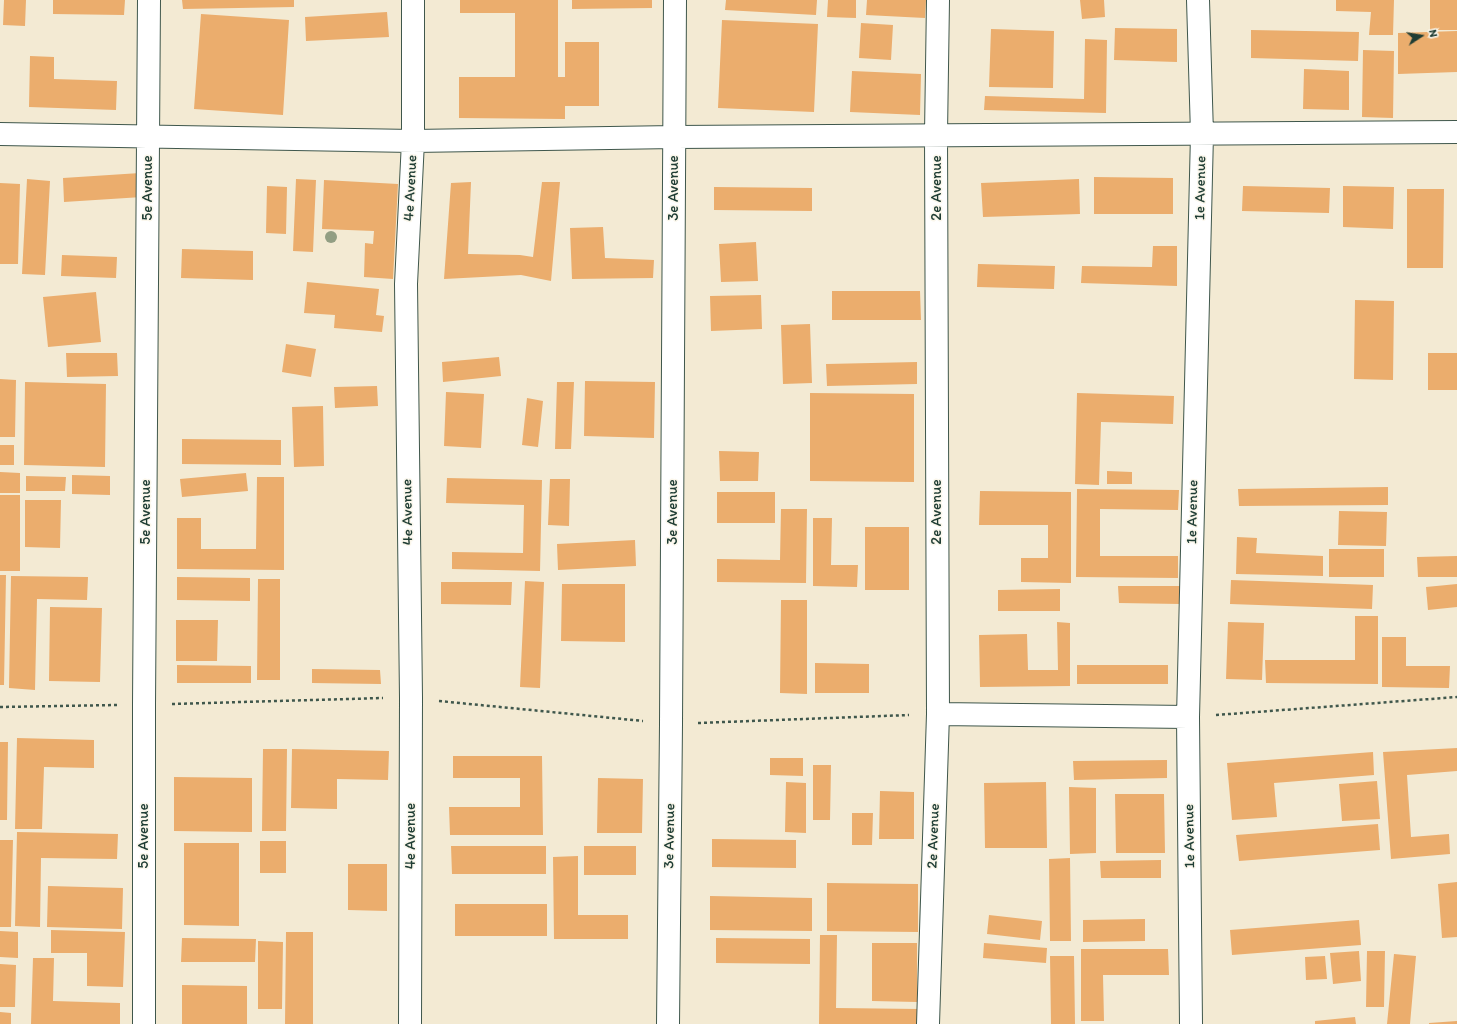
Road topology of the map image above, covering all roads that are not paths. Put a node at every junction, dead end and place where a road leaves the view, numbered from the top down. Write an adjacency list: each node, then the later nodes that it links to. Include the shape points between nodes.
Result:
1 (149, 0): 11 (street, 5e Avenue)
2 (413, 0): 12 (street, 4e Avenue)
3 (675, 0): 10 (street, 3e Avenue)
4 (938, 0): 8 (street, 2e Avenue)
5 (1198, 0): 9 (street, 1e Avenue)
6 (1457, 132): 9 (street)
7 (0, 134): 11 (street)
8 (936, 134): 9 (street); 10 (street); 13 (street, 2e Avenue)
9 (1202, 134): 14 (street, 1e Avenue)
10 (675, 136): 12 (street); 17 (street, 3e Avenue)
11 (149, 137): 12 (street); 15 (street, 5e Avenue)
12 (413, 141): 16 (street, 4e Avenue, via 406,284 411,698)
13 (938, 714): 14 (street); 18 (street, 2e Avenue)
14 (1188, 717): 19 (street, 1e Avenue)
15 (144, 1024)
16 (410, 1024)
17 (668, 1024)
18 (928, 1024)
19 (1191, 1024)

